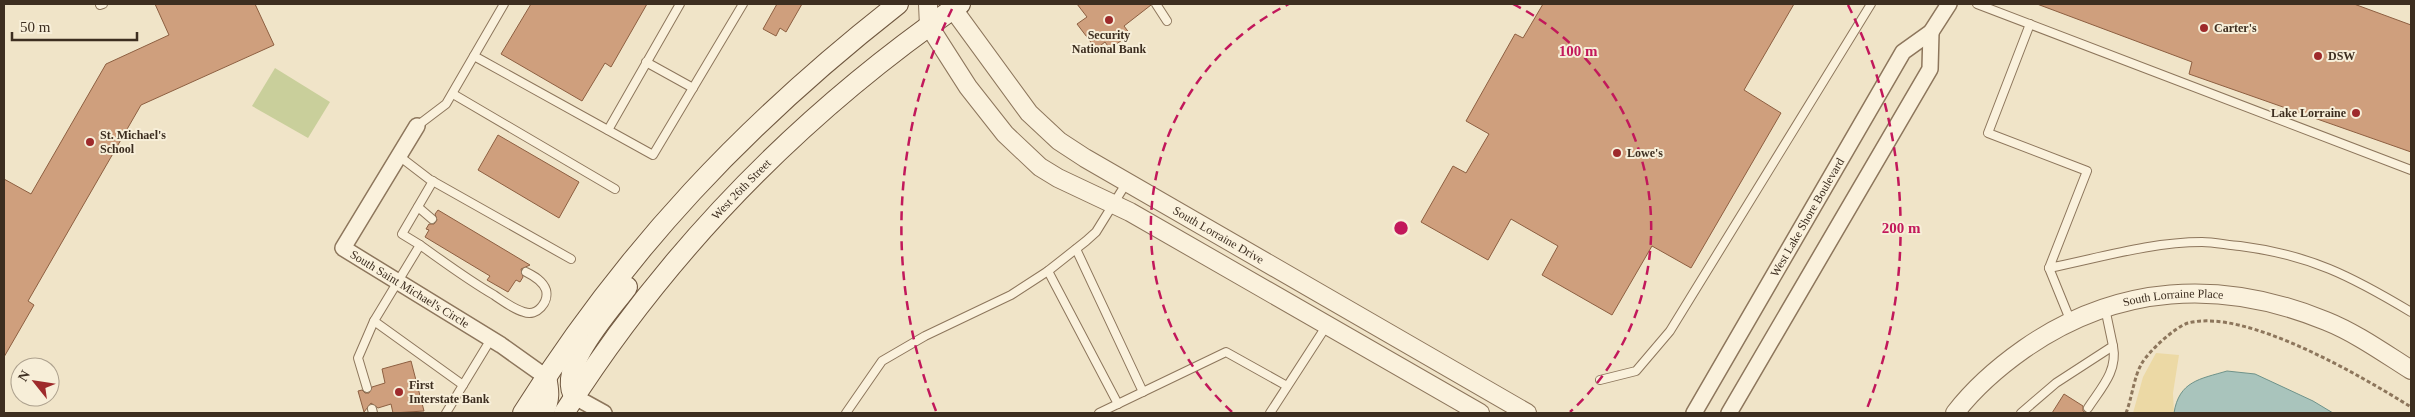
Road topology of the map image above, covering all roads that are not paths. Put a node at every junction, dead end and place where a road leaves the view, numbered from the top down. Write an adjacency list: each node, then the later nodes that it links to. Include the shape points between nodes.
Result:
1 (504, 4): 15 (lane)
2 (680, 4): 16 (lane)
3 (742, 4): 17 (lane)
4 (898, 4): 22 (main road, via 779,103)
5 (928, 4): 13 (street, South Lorraine Drive)
6 (1156, 4): 11 (lane)
7 (1871, 4): 46 (lane, via 1670,332 1636,371)
8 (1948, 4): 14 (street, West Lake Shore Boulevard)
9 (1977, 4): 12 (lane)
10 (953, 5): 13 (main road, West 26th Street); 25 (street, South Lorraine Drive, via 1016,97 1042,127 1085,158)
11 (1166, 21)
12 (2030, 24): 23 (lane); 33 (lane, via 1988,133 2087,170)
13 (929, 26): 27 (street, South Lorraine Drive, via 968,87 1021,151 1058,178); 52 (main road, West 26th Street, via 831,102 751,177 634,313)
14 (1931, 32): 63 (street, West Lake Shore Boulevard, via 1903,52); 64 (street, West Lake Shore Boulevard, via 1930,69)
15 (474, 56): 18 (lane); 20 (lane)
16 (646, 62): 17 (lane); 20 (lane)
17 (693, 88): 20 (lane, via 653,155)
18 (452, 94): 19 (lane, via 446,104); 26 (lane)
19 (417, 126): 21 (street, South Saint Michael's Circle)
20 (608, 130)
21 (399, 156): 24 (lane); 36 (street, South Saint Michael's Circle, via 343,248)
22 (715, 166): 45 (main road, via 615,281); 52 (main road, via 581,350 572,368)
23 (2411, 170)
24 (433, 181): 28 (lane); 32 (lane)
25 (1127, 182): 27 (lane); 62 (street, South Lorraine Drive)
26 (615, 189)
27 (1113, 205): 31 (lane, via 1096,232); 41 (street, South Lorraine Drive)
28 (418, 207): 29 (lane); 30 (lane, via 402,234)
29 (432, 218)
30 (420, 244): 35 (lane, via 509,305 526,313 535,313 547,298 545,288 538,278); 36 (lane)
31 (1076, 249): 34 (lane); 50 (lane)
32 (571, 259)
33 (2049, 268): 38 (lane, via 2149,248 2203,242 2269,250 2323,266 2362,283); 40 (lane)
34 (1048, 271): 51 (lane); 58 (lane, via 1012,295 882,361)
35 (526, 272)
36 (398, 282): 39 (lane); 42 (street, South Saint Michael's Circle)
37 (2105, 307): 40 (street, South Lorraine Place); 43 (lane); 44 (street, South Lorraine Place, via 2172,294 2247,297 2327,321)
38 (2411, 312)
39 (374, 321): 47 (lane); 49 (lane, via 358,358)
40 (2070, 322): 65 (street, South Lorraine Place, via 2041,337 2004,363 1980,383)
41 (1326, 325): 48 (lane); 61 (street, South Lorraine Drive)
42 (491, 339): 45 (street, South Saint Michael's Circle); 47 (lane)
43 (2113, 346): 53 (lane, via 2116,359 2111,372); 66 (lane, via 2056,383)
44 (2411, 370)
45 (546, 376): 55 (main road); 56 (main road, via 549,403)
46 (1600, 380)
47 (463, 385): 54 (lane)
48 (1287, 386): 50 (lane, via 1226,352); 60 (lane)
49 (367, 388)
50 (1143, 392): 51 (lane)
51 (1118, 404): 59 (lane)
52 (569, 405): 57 (street)
53 (2088, 408)
54 (446, 413)
55 (523, 413)
56 (543, 413)
57 (604, 413)
58 (846, 413)
59 (1098, 413)
60 (1270, 413)
61 (1480, 413)
62 (1527, 413)
63 (1694, 413)
64 (1729, 413)
65 (1955, 413)
66 (2021, 413)

